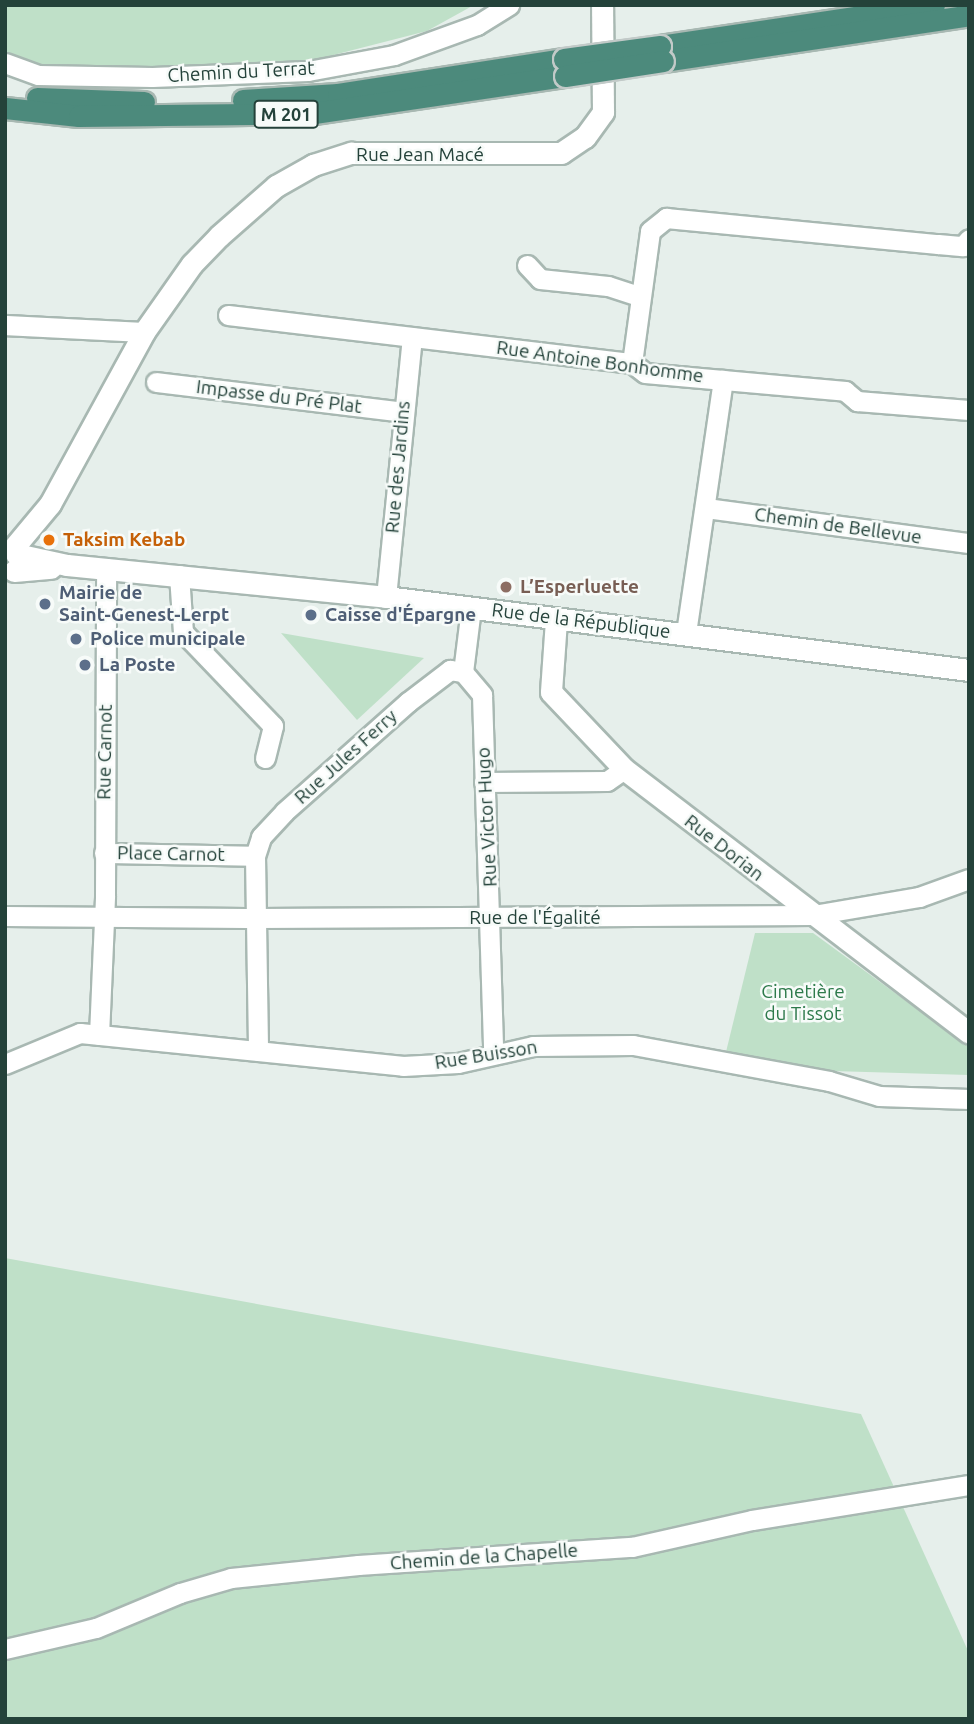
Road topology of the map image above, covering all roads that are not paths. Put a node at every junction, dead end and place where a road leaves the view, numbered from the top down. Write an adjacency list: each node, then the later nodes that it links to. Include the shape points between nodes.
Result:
1 (509, 5): 6 (street, Chemin du Terrat, via 477,25 394,55 308,71 38,75)
2 (602, 5): 15 (main road, Rue Jean Macé, via 603,112 585,137 561,153 351,153 313,165 276,186 219,236 192,264)
3 (934, 5): 5 (highway, M 201)
4 (969, 15): 5 (highway, M 201)
5 (662, 53): 7 (highway, M 201, bridge)
6 (5, 63)
7 (564, 68): 8 (highway, M 201, via 264,100 162,102); 9 (highway, M 201, via 314,113 79,116)
8 (5, 94)
9 (5, 108)
10 (969, 239): 12 (street, via 963,246 666,218 650,231)
11 (527, 265): 12 (street, via 540,279 608,286)
12 (639, 296): 17 (street)
13 (228, 315): 16 (street, Rue Antoine Bonhomme)
14 (5, 325): 15 (street)
15 (144, 332): 24 (main road, Rue Jean Macé, via 40,515)
16 (412, 337): 17 (street, Rue Antoine Bonhomme); 21 (street, Rue des Jardins)
17 (632, 363): 18 (street, Rue Antoine Bonhomme, via 645,373)
18 (723, 380): 20 (street, Rue Antoine Bonhomme, via 845,391 858,401); 22 (street)
19 (156, 382): 21 (street, Impasse du Pré Plat)
20 (969, 410)
21 (403, 412): 27 (street, Rue des Jardins)
22 (706, 508): 23 (street, Chemin de Bellevue); 30 (street)
23 (969, 543)
24 (10, 553): 25 (main road, Rue de la République)
25 (106, 568): 26 (main road, Rue de la République); 36 (street, Rue Carnot)
26 (179, 575): 27 (main road, Rue de la République); 33 (street, via 183,632 273,726)
27 (386, 597): 28 (main road, Rue de la République)
28 (471, 608): 29 (main road, Rue de la République); 32 (street)
29 (556, 620): 30 (main road, Rue de la République); 34 (main road, Rue Dorian, via 551,692)
30 (686, 633): 31 (main road, Rue de la République)
31 (969, 670)
32 (456, 671): 35 (street, Rue Victor Hugo, via 482,695); 37 (street, Rue Jules Ferry, via 284,812 261,836)
33 (265, 758)
34 (624, 769): 35 (street, via 607,781); 39 (main road, Rue Dorian)
35 (484, 782): 42 (street, Rue Victor Hugo)
36 (103, 853): 37 (street, Place Carnot); 41 (street, Place Carnot)
37 (254, 856): 43 (street)
38 (969, 879): 39 (street, Rue de l'Égalité, via 919,897)
39 (813, 915): 42 (street, Rue de l'Égalité); 44 (main road, Rue Dorian)
40 (5, 916): 41 (street)
41 (105, 916): 43 (street); 45 (street, Place Carnot)
42 (491, 917): 43 (street, Rue de l'Égalité); 47 (street, Rue Victor Hugo)
43 (252, 918): 46 (street)
44 (969, 1032)
45 (99, 1035): 46 (street, Rue Buisson); 48 (street, Rue Buisson, via 80,1033)
46 (258, 1051): 47 (street, Rue Buisson, via 403,1066 458,1063)
47 (493, 1053): 49 (street, Rue Buisson, via 533,1046 633,1045 879,1096)
48 (5, 1064)
49 (969, 1099)
50 (969, 1485): 51 (street, Chemin de la Chapelle, via 752,1520 632,1547 232,1578 180,1593 96,1628)
51 (5, 1649)

